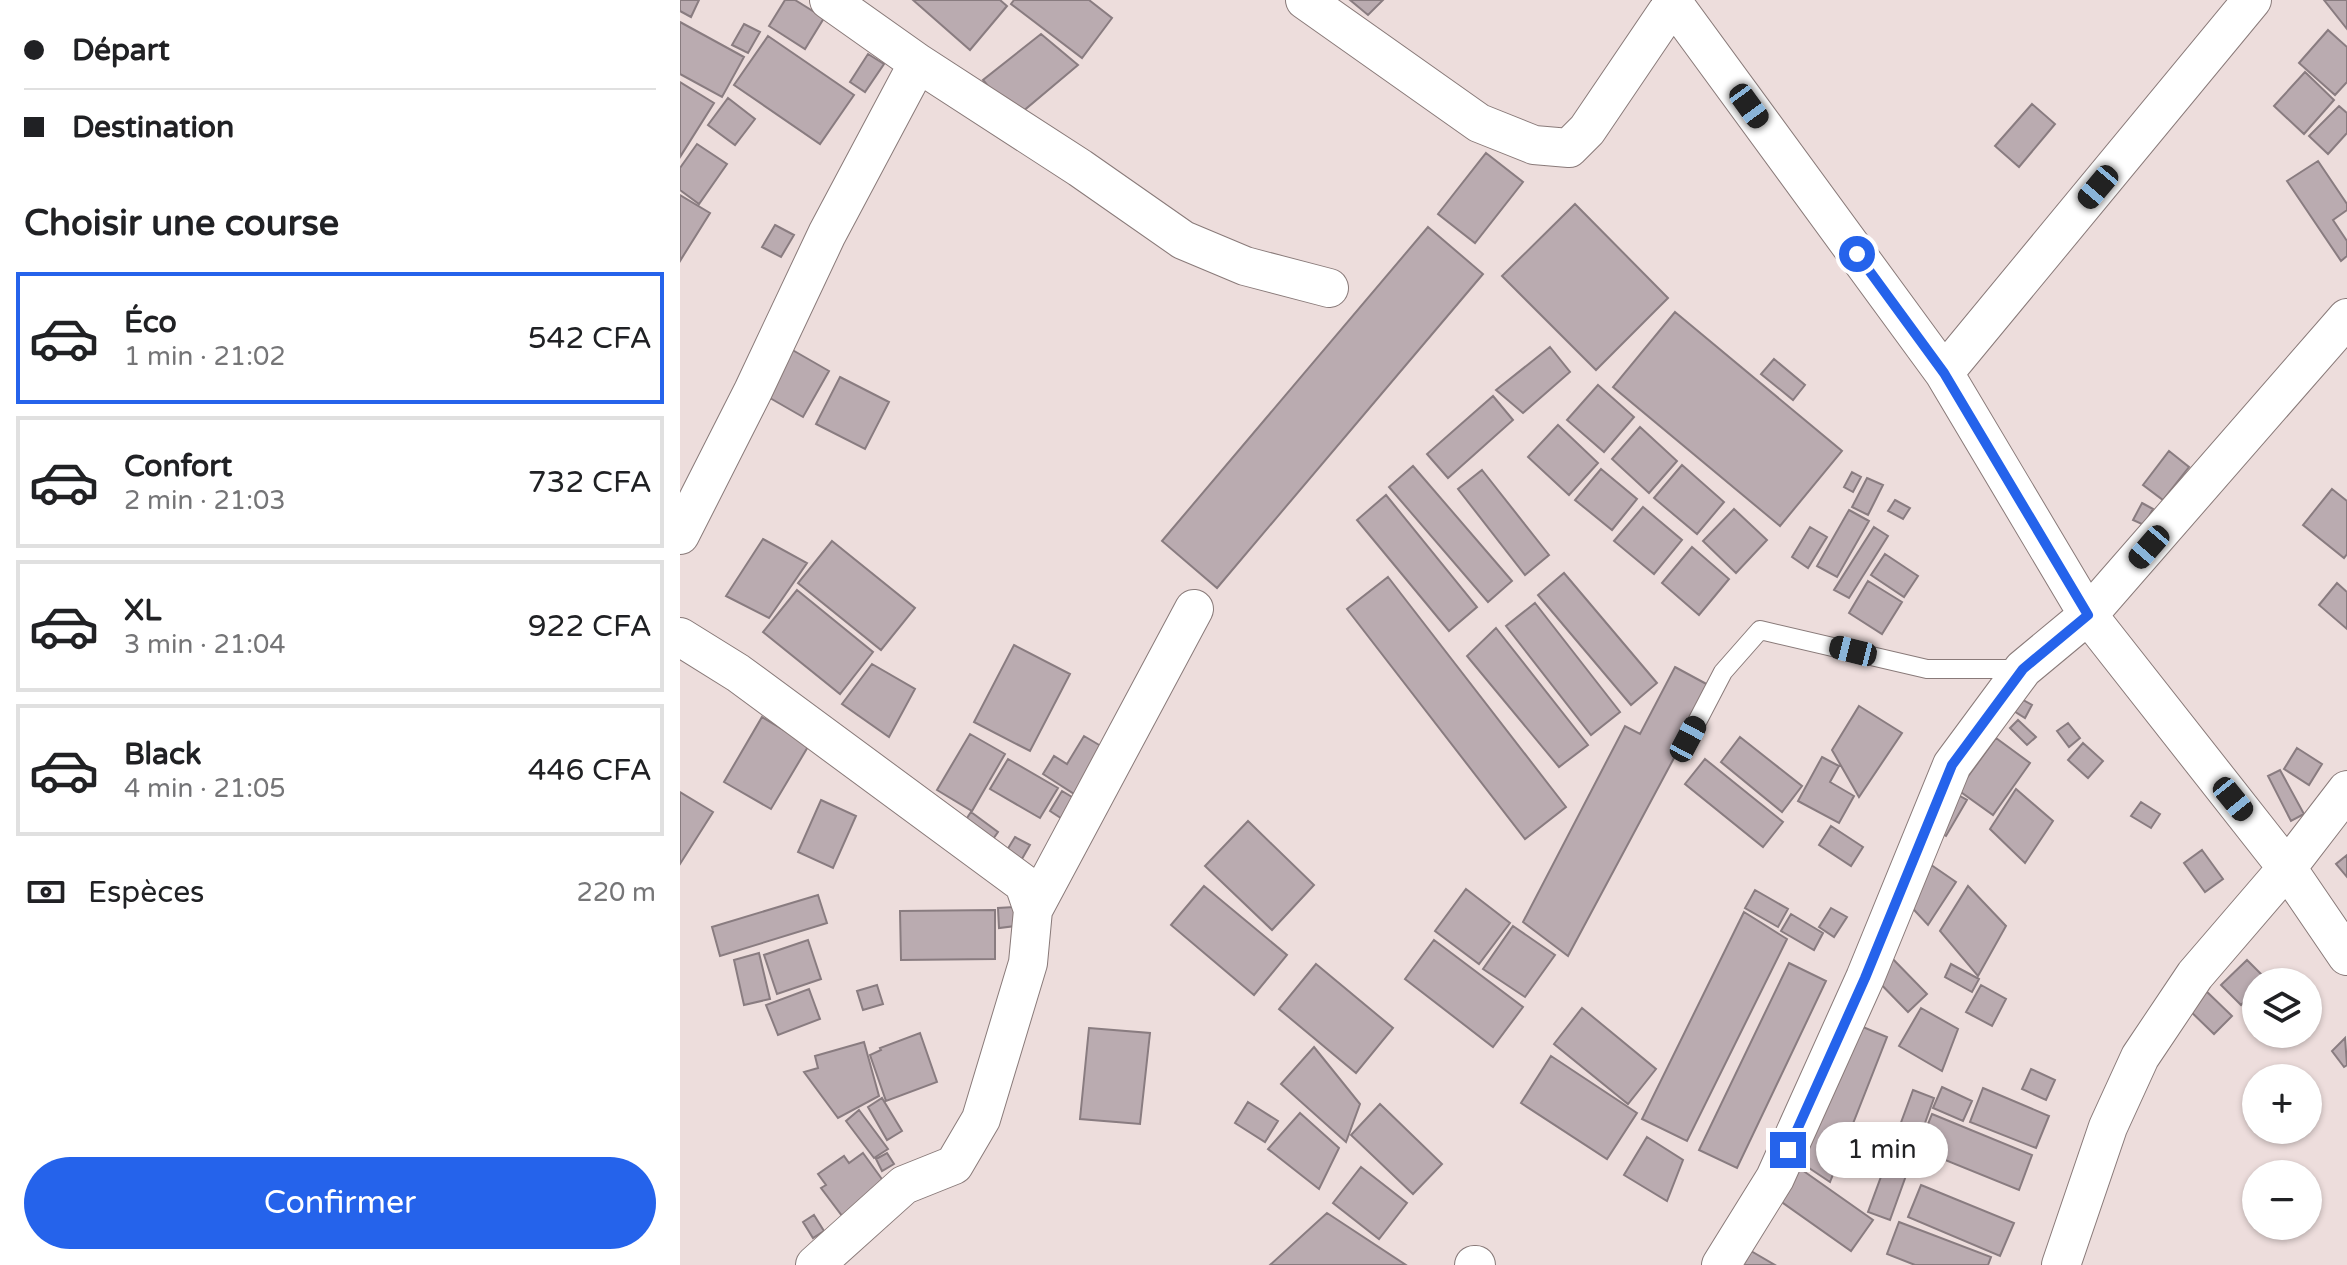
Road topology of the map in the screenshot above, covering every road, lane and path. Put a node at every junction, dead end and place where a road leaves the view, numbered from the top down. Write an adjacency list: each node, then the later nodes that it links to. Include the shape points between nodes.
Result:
1 (829, 0): 5 (street)
2 (1305, 0): 4 (street, via 1479,123 1534,145 1569,148 1587,130)
3 (2252, 0): 8 (street)
4 (1672, 1): 8 (street)
5 (918, 63): 6 (street, via 1183,240 1245,266); 9 (street, via 827,234)
6 (1329, 288)
7 (2341, 337): 11 (street)
8 (1944, 373): 11 (street)
9 (680, 535)
10 (1194, 609): 17 (street)
11 (2088, 615): 13 (street); 16 (street)
12 (680, 637): 17 (street, via 738,673 1024,884)
13 (2023, 669): 14 (lane, via 1927,669 1760,630 1723,672); 20 (street, via 1952,765 1775,1178)
14 (1688, 739)
15 (2347, 790): 16 (street)
16 (2287, 868): 18 (street); 21 (street, via 2195,975 2140,1057 2108,1127)
17 (1033, 910): 19 (street, via 1028,963 981,1119 954,1165 904,1185)
18 (2347, 956)
19 (815, 1265)
20 (1721, 1265)
21 (2061, 1265)

